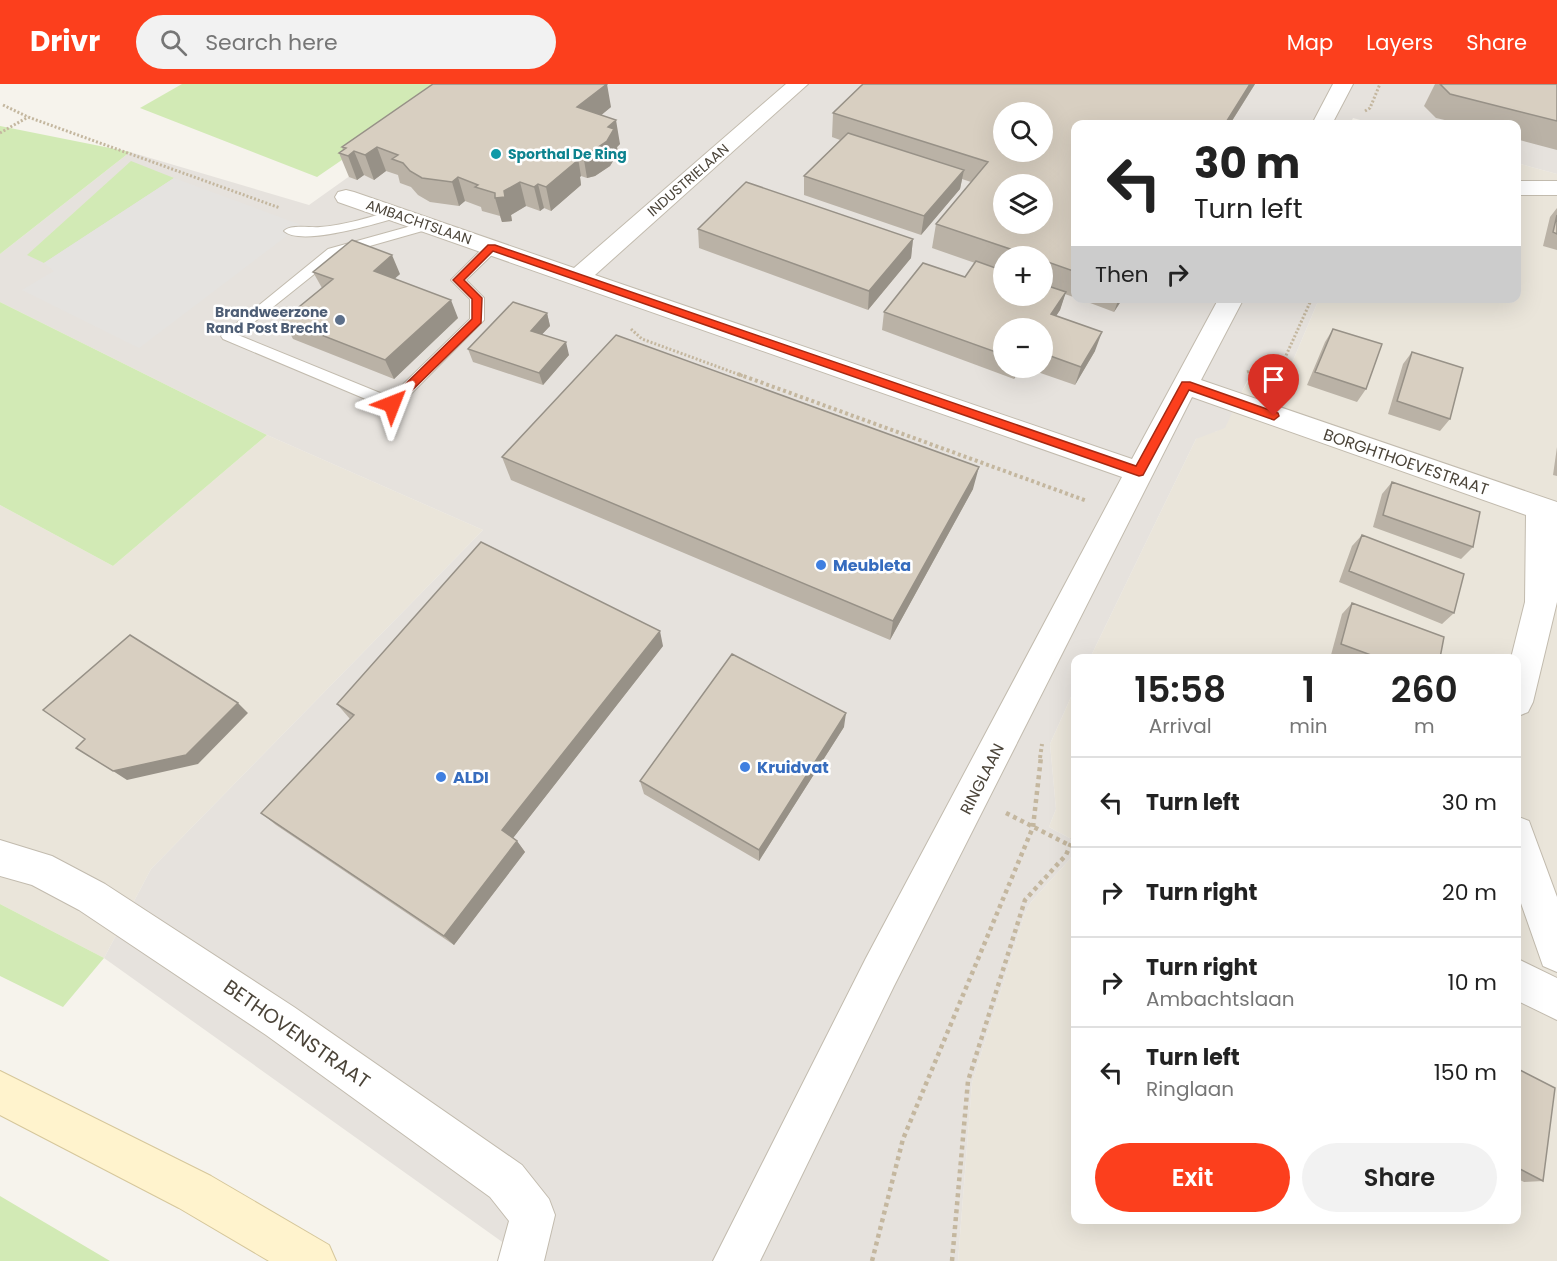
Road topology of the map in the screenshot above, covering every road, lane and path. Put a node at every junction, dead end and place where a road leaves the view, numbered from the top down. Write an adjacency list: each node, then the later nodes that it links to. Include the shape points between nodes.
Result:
1 (798, 84): 15 (street, INDUSTRIELAAN)
2 (1343, 84): 5 (street)
3 (3, 105): 4 (path)
4 (28, 117): 6 (path); 10 (path)
5 (1324, 120)
6 (0, 133)
7 (1521, 188): 8 (street)
8 (1557, 188)
9 (346, 197): 11 (street, AMBACHTSLAAN)
10 (281, 209)
11 (395, 214): 12 (street, AMBACHTSLAAN); 13 (lane, via 343,230)
12 (429, 225): 14 (street, AMBACHTSLAAN); 14 (lane, via 333,252 228,336 392,404 477,320 477,298 458,280)
13 (290, 231)
14 (492, 247): 15 (street, AMBACHTSLAAN)
15 (578, 277): 18 (street, AMBACHTSLAAN)
16 (1229, 303): 17 (street, RINGLAAN)
17 (1186, 385): 18 (street, RINGLAAN); 19 (street, BORGHTHOEVESTRAAT)
18 (1139, 472): 23 (street, RINGLAAN)
19 (1549, 512): 20 (street)
20 (1549, 603): 21 (street)
21 (1521, 687)
22 (1043, 740): 24 (path)
23 (973, 795): 24 (path); 35 (street, RINGLAAN)
24 (1033, 827): 26 (path); 36 (path, via 903,1139)
25 (1071, 841): 26 (path)
26 (1069, 845): 37 (path, via 1066,855 1025,900 968,1081)
27 (1521, 848): 29 (street)
28 (0, 858): 34 (street, BETHOVENSTRAAT, via 39,868 92,897 280,1021 507,1181 533,1215)
29 (1557, 952)
30 (1521, 981): 31 (street)
31 (1557, 1000)
32 (0, 1092): 33 (main road, via 195,1192)
33 (313, 1261)
34 (521, 1261)
35 (736, 1261)
36 (872, 1261)
37 (952, 1261)

